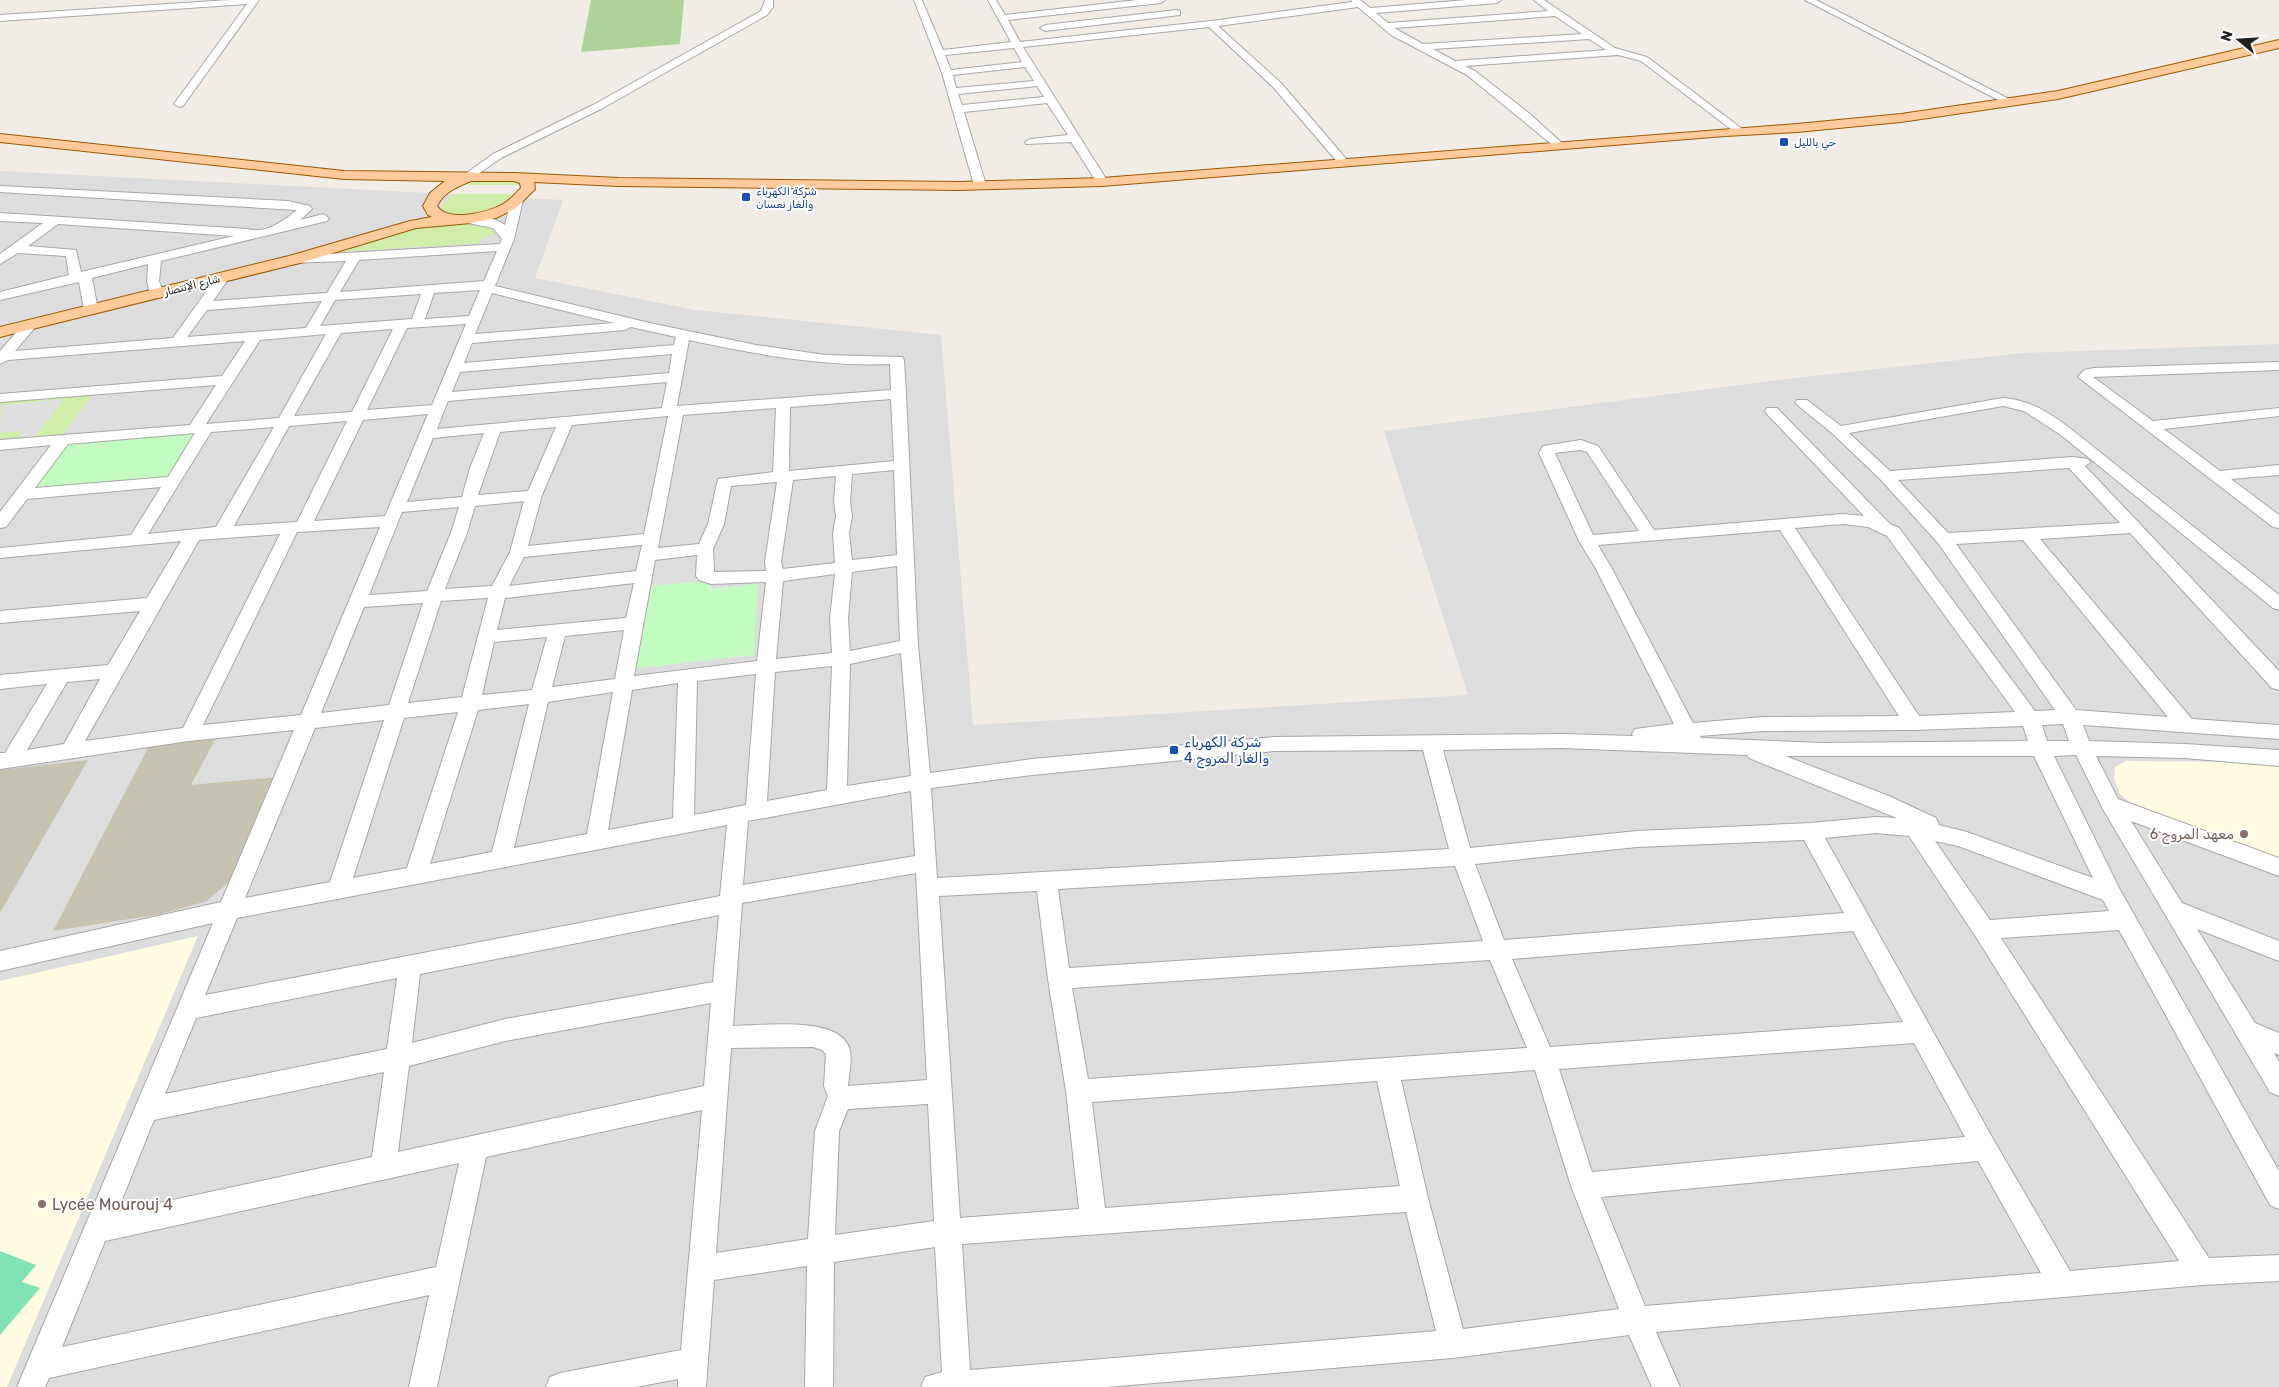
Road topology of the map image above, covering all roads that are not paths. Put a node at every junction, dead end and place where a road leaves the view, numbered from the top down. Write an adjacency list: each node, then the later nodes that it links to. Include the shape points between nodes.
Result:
1 (117, 0): 11 (street)
2 (255, 0): 11 (street); 38 (street)
3 (769, 0): 50 (street, via 764,13 597,107 497,156)
4 (918, 0): 30 (street)
5 (992, 0): 17 (street)
6 (1163, 0): 13 (street); 15 (street)
7 (1497, 0): 12 (street)
8 (1538, 0): 14 (street)
9 (1808, 0): 37 (street)
10 (1357, 2): 12 (street); 18 (street)
11 (105, 11): 16 (street)
12 (1368, 11): 20 (street)
13 (1177, 13): 19 (street); 21 (street)
14 (1558, 13): 20 (street); 22 (street)
15 (1037, 14): 17 (street); 21 (street)
16 (0, 18)
17 (1002, 18): 27 (street)
18 (1212, 24): 19 (street); 49 (street, via 1277,85)
19 (1189, 26): 25 (street)
20 (1386, 26): 28 (street)
21 (1045, 28): 25 (street)
22 (1579, 28): 23 (street); 24 (street)
23 (1591, 36): 28 (street); 29 (street)
24 (1464, 37)
25 (1054, 42): 27 (street)
26 (2279, 44): 37 (main road, via 2092,88)
27 (1018, 46): 30 (street); 31 (street)
28 (1420, 47): 32 (street)
29 (1617, 52): 32 (street); 43 (street, via 1644,59)
30 (940, 53): 33 (street)
31 (1029, 64): 33 (street); 34 (street)
32 (1456, 64): 47 (street)
33 (947, 74): 35 (street)
34 (1041, 83): 35 (street); 36 (street)
35 (952, 91): 40 (street)
36 (1051, 99): 39 (street); 40 (street)
37 (2012, 103): 42 (main road)
38 (179, 104)
39 (1058, 109): 41 (street); 45 (street)
40 (958, 110): 53 (street)
41 (1015, 114)
42 (1792, 129): 43 (main road); 57 (main road, via 1080,190)
43 (1740, 131): 47 (main road)
44 (0, 138): 50 (main road, via 344,175)
45 (1076, 138): 46 (street); 52 (street)
46 (1030, 142)
47 (1559, 145): 49 (main road)
48 (0, 146): 54 (main road, via 337,184)
49 (1344, 163): 52 (main road)
50 (473, 177): 51 (main road); 55 (main road)
51 (515, 177): 53 (main road, via 620,182); 57 (main road, via 527,181)
52 (1102, 182): 53 (main road)
53 (980, 185)
54 (396, 186): 55 (main road); 61 (main road, via 419,192)
55 (445, 188): 57 (main road); 61 (main road)
56 (0, 189): 58 (street)
57 (528, 189): 59 (main road)
58 (68, 192): 60 (street); 63 (street)
59 (517, 200): 65 (main road, via 501,210); 71 (street)
60 (221, 201): 67 (street); 68 (street, via 306,209)
61 (430, 204): 65 (main road, via 430,209 437,215); 69 (main road)
62 (1, 218): 63 (street)
63 (25, 218): 66 (street)
64 (324, 218): 68 (street)
65 (463, 219): 69 (main road, via 428,221); 71 (street, via 486,220 499,225 505,229)
66 (56, 220): 67 (street); 72 (street)
67 (184, 228): 70 (street)
68 (281, 229): 70 (street)
69 (383, 234): 76 (main road, شارع الإنتصار)
70 (261, 235): 75 (street)
71 (506, 243): 73 (street); 79 (street)
72 (16, 249): 74 (street); 77 (street, via 72,253)
73 (354, 257): 76 (street); 83 (street)
74 (0, 260)
75 (155, 260): 77 (street); 81 (street, via 153,281)
76 (294, 260): 78 (main road, شارع الإنتصار)
77 (81, 278): 82 (street); 85 (street)
78 (223, 278): 81 (main road, شارع الإنتصار); 84 (street)
79 (488, 287): 80 (street); 87 (street); 90 (street)
80 (430, 290): 83 (street); 86 (street)
81 (157, 294): 85 (main road, شارع الإنتصار)
82 (0, 296)
83 (330, 297): 84 (street); 91 (street)
84 (203, 306): 96 (street)
85 (91, 310): 88 (main road, شارع الإنتصار)
86 (410, 323): 89 (street); 90 (street); 111 (street)
87 (643, 325): 90 (street); 93 (street)
88 (27, 329): 92 (main road, شارع الإنتصار); 95 (street); 98 (street)
89 (336, 329): 91 (street); 113 (street)
90 (470, 330): 100 (street)
91 (310, 331): 94 (street)
92 (0, 332)
93 (683, 334): 97 (street); 103 (street, via 788,356 897,360)
94 (255, 336): 96 (street); 102 (street)
95 (0, 338)
96 (177, 342): 98 (street)
97 (680, 349): 100 (street); 101 (street)
98 (2, 358)
99 (2279, 366): 114 (street, via 2094,372 2086,375 2087,380)
100 (454, 368): 105 (street)
101 (675, 377): 105 (street); 108 (street)
102 (227, 380): 104 (street); 116 (street)
103 (899, 394): 107 (street); 123 (street)
104 (0, 398)
105 (440, 403): 111 (street); 118 (street)
106 (1802, 403): 117 (street)
107 (783, 404): 108 (street); 128 (street)
108 (672, 411): 112 (street); 149 (street, via 672,439)
109 (1772, 411): 139 (street)
110 (2279, 412): 114 (street)
111 (357, 416): 113 (street); 140 (street)
112 (566, 421): 115 (street); 133 (street)
113 (284, 422): 116 (street); 142 (street)
114 (2149, 426): 127 (street)
115 (494, 428): 118 (street); 134 (street)
116 (201, 429): 119 (street); 129 (street)
117 (1838, 431): 122 (street, via 2015,402 2032,408 2066,432); 126 (street)
118 (427, 434): 135 (street)
119 (63, 440): 120 (street); 132 (street)
120 (0, 445)
121 (2072, 462): 122 (street); 126 (street); 131 (street)
122 (2100, 462): 130 (street)
123 (900, 466): 125 (street); 153 (street)
124 (2279, 470): 127 (street)
125 (844, 471): 128 (street); 154 (street, via 841,532)
126 (1886, 476): 146 (street)
127 (2216, 476): 136 (street)
128 (783, 477): 150 (street, via 724,482 716,524); 156 (street, via 779,533 773,562)
129 (173, 481): 132 (street); 147 (street)
130 (2133, 487): 131 (street); 161 (street)
131 (2098, 490): 141 (street)
132 (22, 494): 137 (street)
133 (534, 496): 134 (street); 152 (street)
134 (467, 502): 135 (street); 158 (street, via 459,533)
135 (394, 514): 140 (street); 159 (street)
136 (2279, 523)
137 (0, 524)
138 (1785, 525): 139 (street, via 1850,519); 144 (street); 181 (street)
139 (1883, 526): 179 (street, via 1893,532)
140 (297, 527): 142 (street); 184 (street)
141 (2132, 528): 145 (street); 173 (street)
142 (222, 532): 143 (street)
143 (192, 535): 147 (street); 160 (street)
144 (1650, 536): 148 (street); 148 (street, via 1593,449 1580,444 1548,449)
145 (2028, 536): 146 (street); 182 (street)
146 (1944, 539): 178 (street)
147 (136, 540): 151 (street)
148 (1587, 541): 185 (street)
149 (650, 547): 150 (street); 152 (street); 155 (street)
150 (705, 549): 156 (street, via 705,576)
151 (0, 552)
152 (518, 552): 157 (street)
153 (905, 559): 154 (street); 166 (street)
154 (844, 568): 156 (street); 167 (street, via 839,618)
155 (644, 576): 157 (street); 163 (street)
156 (775, 576): 168 (street)
157 (497, 592): 158 (street); 165 (street)
158 (434, 595): 159 (street); 177 (street)
159 (357, 602): 180 (street)
160 (152, 604): 162 (street); 169 (street)
161 (2279, 604)
162 (0, 617)
163 (634, 623): 164 (street); 174 (street)
164 (558, 630): 165 (street); 175 (street)
165 (486, 637): 176 (street)
166 (909, 645): 167 (street); 193 (street)
167 (840, 659): 168 (street); 194 (street)
168 (766, 666): 170 (street); 196 (street)
169 (114, 671): 171 (street); 190 (street)
170 (688, 675): 174 (street); 197 (street)
171 (61, 676): 172 (street); 192 (street)
172 (0, 682)
173 (2279, 683)
174 (624, 684): 175 (street); 201 (street)
175 (540, 696): 176 (street); 203 (street)
176 (470, 704): 177 (street); 206 (street)
177 (397, 712): 180 (street); 209 (street)
178 (2070, 718): 179 (street); 182 (street); 189 (street)
179 (2030, 719): 181 (street); 188 (street)
180 (307, 722): 184 (street); 212 (street)
181 (1914, 723): 185 (street, via 1763,724)
182 (2186, 725): 183 (street)
183 (2279, 732)
184 (189, 734): 190 (street)
185 (1690, 738): 186 (street); 187 (street)
186 (1431, 742): 193 (street, via 1274,744); 202 (street)
187 (1744, 748): 188 (street); 200 (street, via 1882,802)
188 (2040, 748): 189 (street); 210 (street)
189 (2082, 748): 191 (street); 195 (street)
190 (71, 750): 192 (street)
191 (2279, 758)
192 (5, 760)
193 (921, 782): 194 (street); 204 (street)
194 (838, 796): 196 (street)
195 (2111, 805): 205 (street); 213 (street)
196 (747, 813): 197 (street); 211 (street)
197 (683, 825): 201 (street)
198 (1915, 828): 199 (street, via 1876,825); 200 (street); 216 (street)
199 (1810, 831): 202 (street, via 1638,839); 215 (street)
200 (1960, 838): 210 (street)
201 (596, 842): 203 (street)
202 (1462, 857): 207 (street); 217 (street)
203 (501, 860): 206 (street)
204 (926, 863): 208 (street); 211 (street)
205 (2279, 867)
206 (415, 876): 209 (street)
207 (1046, 880): 208 (street); 221 (street)
208 (928, 888): 232 (street)
209 (338, 890): 212 (street)
210 (2111, 894): 214 (street)
211 (731, 900): 220 (street); 222 (street)
212 (229, 910): 219 (street); 223 (street)
213 (2176, 910): 218 (street); 224 (street)
214 (2125, 920): 216 (street); 241 (street)
215 (1859, 921): 217 (street); 225 (street)
216 (1984, 930): 249 (street)
217 (1497, 950): 221 (street); 228 (street)
218 (2279, 951)
219 (0, 961)
220 (410, 966): 223 (street); 229 (street)
221 (1059, 979): 233 (street)
222 (724, 990): 226 (street); 229 (street, via 505,1030)
223 (188, 1009): 236 (street)
224 (2247, 1031): 227 (street); 231 (street)
225 (1921, 1032): 228 (street); 238 (street)
226 (720, 1037): 234 (street); 235 (street, via 813,1036 830,1041 838,1051 836,1086)
227 (2279, 1044)
228 (1543, 1057): 230 (street); 240 (street)
229 (396, 1058): 236 (street); 239 (street)
230 (1387, 1070): 233 (street); 242 (street)
231 (2279, 1084)
232 (940, 1090): 235 (street, via 852,1098); 245 (street)
233 (1078, 1090): 243 (street)
234 (715, 1095): 237 (street); 247 (street)
235 (840, 1096): 246 (street, via 828,1131)
236 (146, 1110): 244 (street)
237 (475, 1148): 239 (street); 250 (street)
238 (1984, 1148): 240 (street); 251 (street)
239 (383, 1168): 244 (street)
240 (1584, 1186): 252 (street)
241 (2279, 1196)
242 (1415, 1198): 243 (street); 253 (street)
243 (1092, 1220): 245 (street)
244 (96, 1230): 255 (street)
245 (949, 1232): 246 (street); 256 (street)
246 (821, 1252): 247 (street); 259 (street)
247 (702, 1268): 254 (street)
248 (2279, 1268): 249 (street)
249 (2202, 1272): 251 (street)
250 (446, 1278): 255 (street); 257 (street)
251 (2063, 1286): 252 (street)
252 (1637, 1320): 253 (street); 260 (street)
253 (1453, 1344): 256 (street)
254 (693, 1374): 258 (street)
255 (35, 1376)
256 (950, 1386)
257 (423, 1387)
258 (560, 1387)
259 (819, 1387)
260 (1666, 1387)

